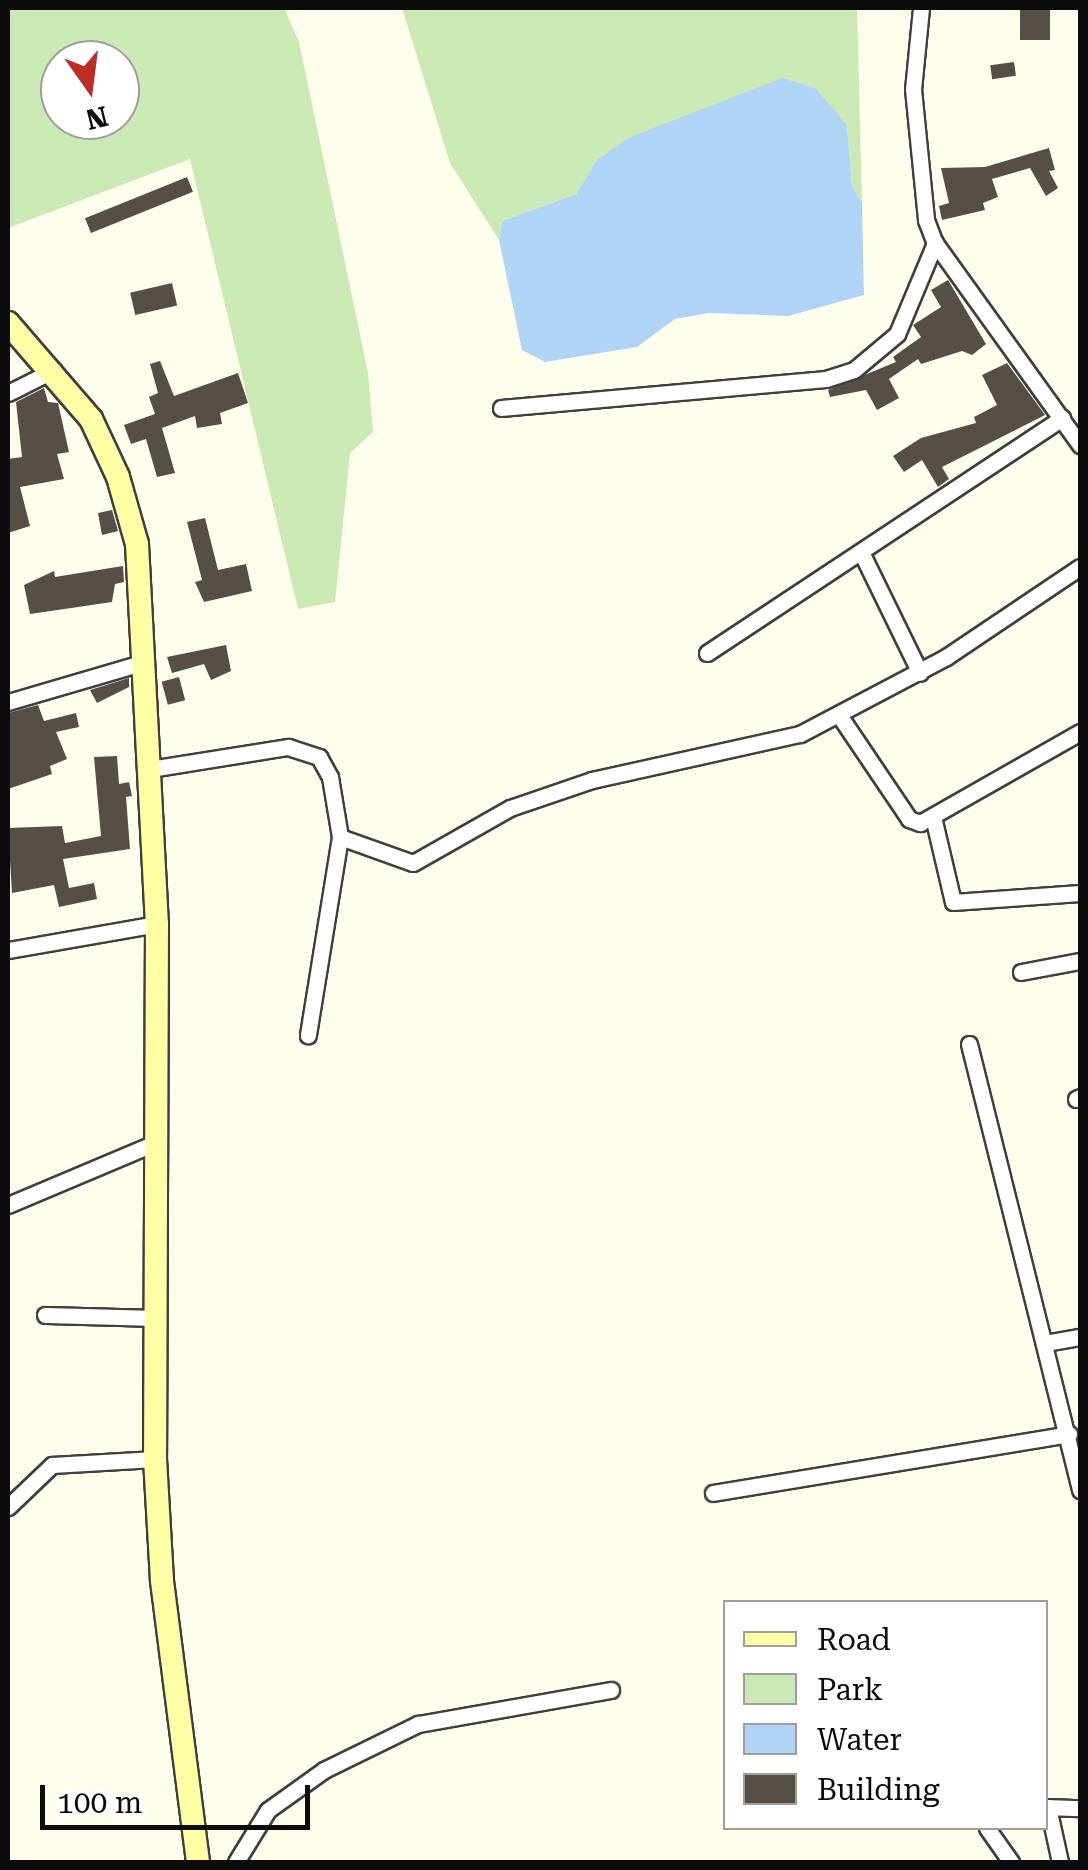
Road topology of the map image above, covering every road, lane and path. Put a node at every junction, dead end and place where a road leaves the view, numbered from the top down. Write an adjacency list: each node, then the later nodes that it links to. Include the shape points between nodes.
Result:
1 (921, 8): 2 (street, via 913,89 926,220)
2 (936, 243): 6 (street, via 896,334 854,370 826,379); 7 (street)
3 (8, 323): 4 (street)
4 (54, 370): 5 (street); 12 (street, via 91,419 118,477 137,544)
5 (8, 393)
6 (501, 408)
7 (1062, 418): 8 (street); 9 (street)
8 (1080, 445)
9 (863, 556): 11 (street); 13 (street)
10 (1080, 567): 13 (street)
11 (708, 653)
12 (145, 662): 14 (street); 17 (street)
13 (920, 672): 15 (street)
14 (8, 702)
15 (841, 718): 18 (street, via 910,819); 19 (street, via 800,734 592,780 510,808 413,863)
16 (1080, 732): 18 (street)
17 (150, 769): 19 (street, via 288,747 319,757 330,776); 21 (street)
18 (934, 820): 20 (street, via 953,902)
19 (340, 836): 25 (street)
20 (1080, 893)
21 (157, 924): 22 (street); 27 (street)
22 (8, 950)
23 (1080, 961): 24 (street)
24 (1021, 972)
25 (308, 1035)
26 (969, 1044): 32 (street)
27 (155, 1143): 28 (street); 30 (street)
28 (8, 1205)
29 (45, 1315): 30 (street)
30 (158, 1318): 35 (street)
31 (1080, 1337): 32 (street)
32 (1046, 1343): 33 (street)
33 (1069, 1434): 34 (street); 37 (street)
34 (1077, 1454): 36 (street)
35 (155, 1459): 38 (street, via 52,1465); 44 (street, via 162,1581)
36 (1080, 1490)
37 (712, 1493)
38 (8, 1506)
39 (611, 1690): 45 (street, via 418,1724 324,1770 268,1810)
40 (1048, 1807): 41 (street)
41 (1080, 1808)
42 (1048, 1811): 47 (street)
43 (988, 1830): 46 (street)
44 (198, 1862)
45 (236, 1862)
46 (1011, 1862)
47 (1060, 1862)

